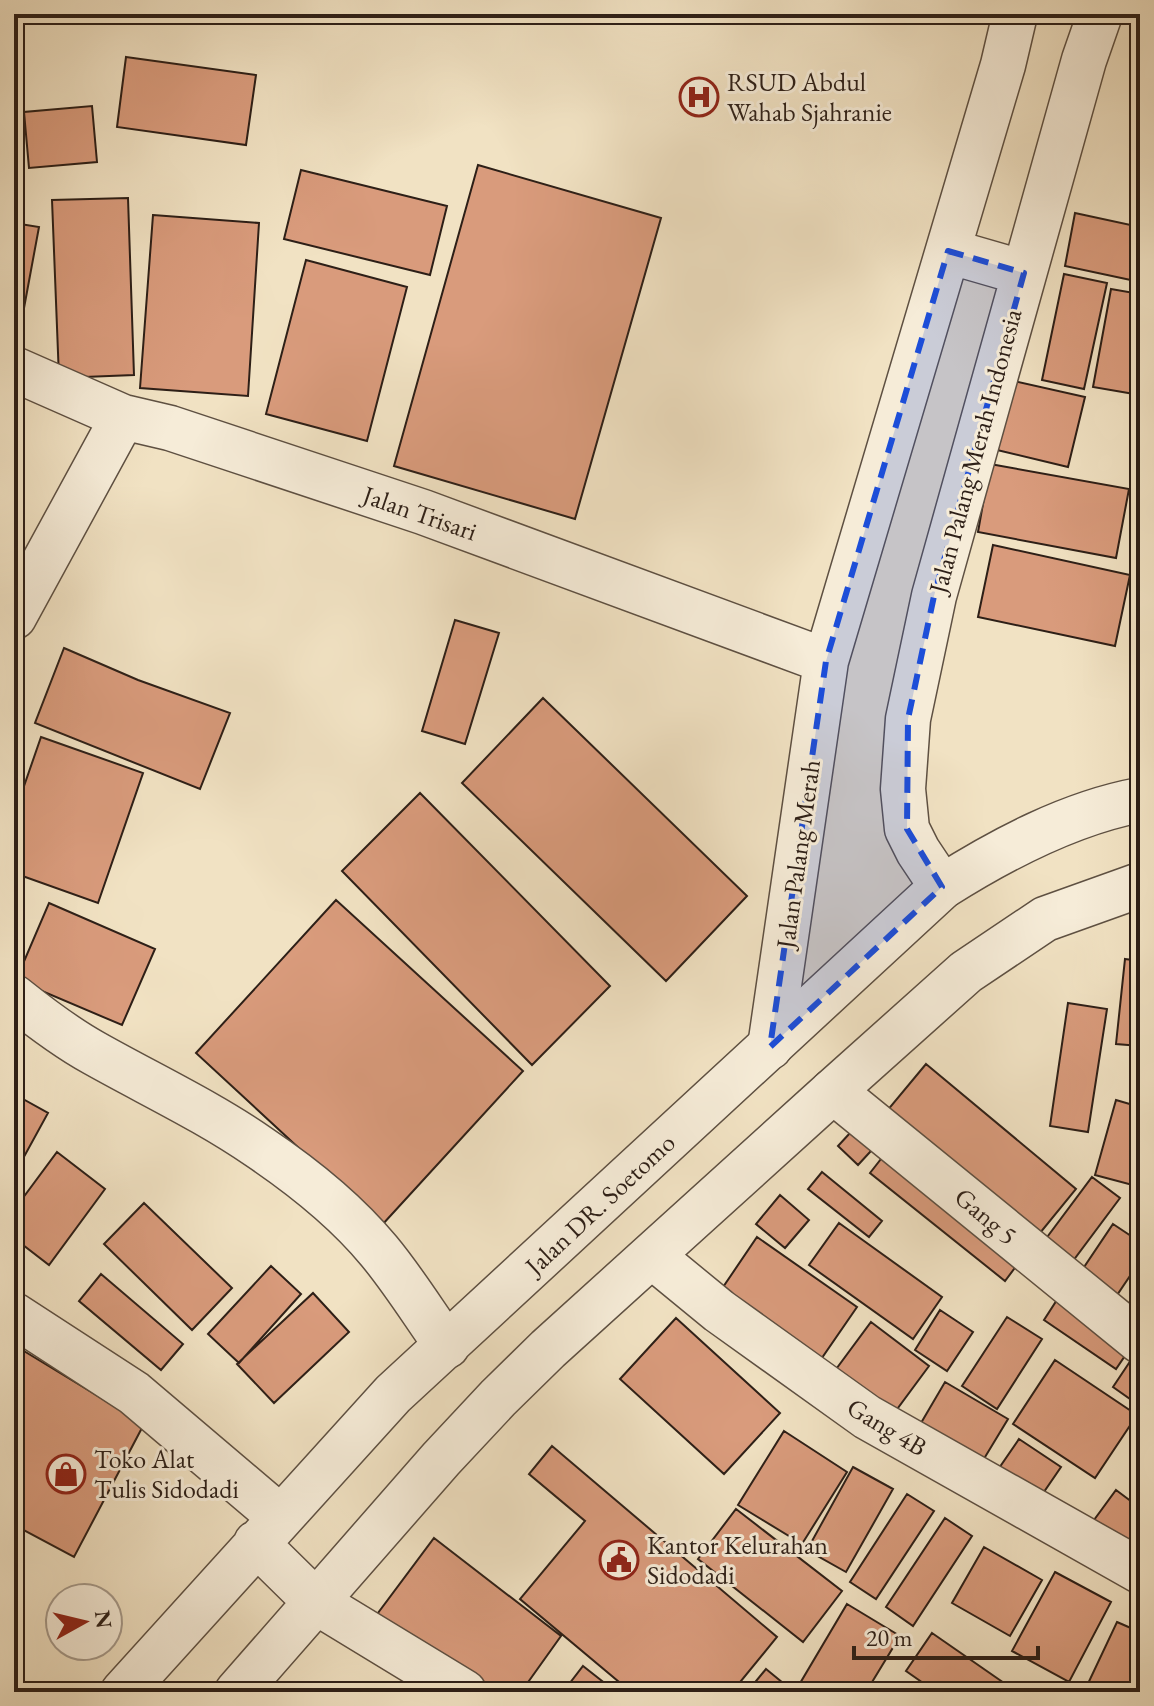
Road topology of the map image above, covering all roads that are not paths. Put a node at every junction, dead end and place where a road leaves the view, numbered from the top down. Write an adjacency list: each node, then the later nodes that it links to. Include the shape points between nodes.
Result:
1 (1015, 14): 3 (street)
2 (1100, 14): 4 (street, Jalan Palang Merah Indonesia)
3 (948, 251): 4 (street); 8 (street)
4 (1024, 273): 11 (street, Jalan Palang Merah Indonesia, via 934,596 908,719 903,789 907,829)
5 (14, 369): 6 (street, Jalan Trisari)
6 (123, 417): 7 (street); 8 (street, Jalan Trisari, via 423,512)
7 (14, 617)
8 (826, 661): 13 (street, Jalan Palang Merah)
9 (1140, 800): 11 (street, Jalan DR. Soetomo, via 1038,835)
10 (1140, 885): 14 (street, via 1045,919 979,963)
11 (942, 887): 13 (street, Jalan DR. Soetomo)
12 (14, 997): 18 (street, via 93,1053 260,1147 314,1189 380,1252)
13 (770, 1047): 18 (street, Jalan DR. Soetomo)
14 (833, 1091): 15 (street); 17 (street, Gang 5)
15 (652, 1256): 20 (street, Gang 4B, via 867,1417); 21 (street, via 498,1398)
16 (14, 1315): 19 (street, via 134,1393)
17 (1140, 1341)
18 (447, 1346): 19 (street, Jalan DR. Soetomo, via 393,1394)
19 (268, 1530): 21 (street); 22 (street, Jalan DR. Soetomo)
20 (1140, 1571)
21 (316, 1602): 23 (street); 24 (street)
22 (123, 1692)
23 (237, 1692)
24 (464, 1692)

